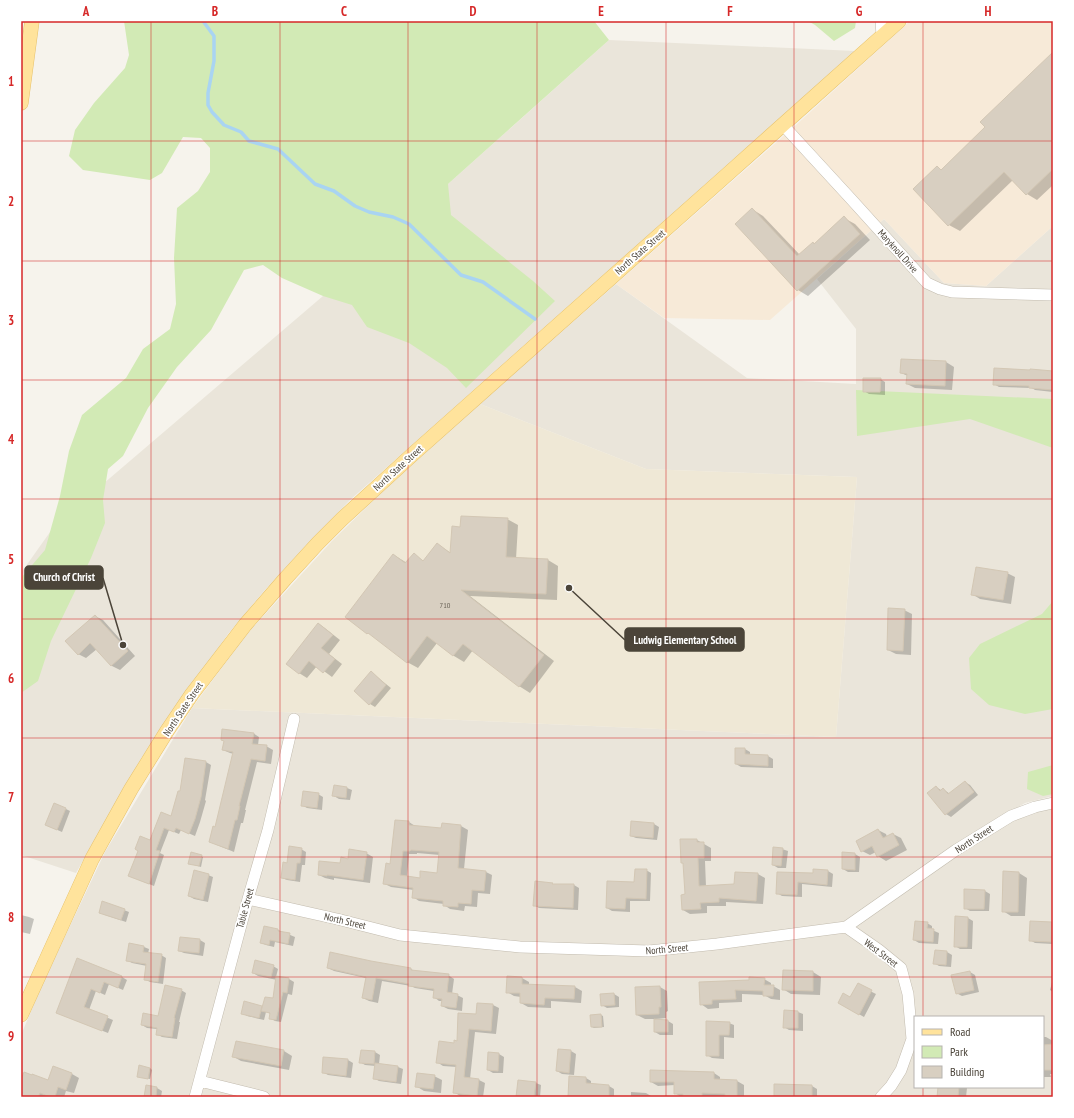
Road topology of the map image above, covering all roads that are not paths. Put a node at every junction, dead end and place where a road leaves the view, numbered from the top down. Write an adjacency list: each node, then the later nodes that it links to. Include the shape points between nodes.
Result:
1 (32, 21): 5 (main road)
2 (881, 21): 4 (street)
3 (899, 21): 4 (main road, North State Street)
4 (882, 36): 6 (main road, North State Street)
5 (21, 103)
6 (783, 125): 7 (street, Maryknoll Drive, via 927,282 952,292); 12 (main road, North State Street, via 412,454 318,543 245,625 192,694 127,796 92,859)
7 (1053, 295)
8 (294, 719): 10 (street, Table Street, via 268,830)
9 (1053, 803): 11 (street, North Street, via 1011,816 956,850)
10 (248, 899): 11 (street, North Street, via 400,935 520,947 649,951); 13 (street, Table Street)
11 (846, 927): 16 (street, West Street, via 902,968 908,994 912,1039 901,1070)
12 (21, 1015)
13 (200, 1081): 14 (street, Table Street); 15 (street)
14 (195, 1097)
15 (264, 1097)
16 (881, 1097)

